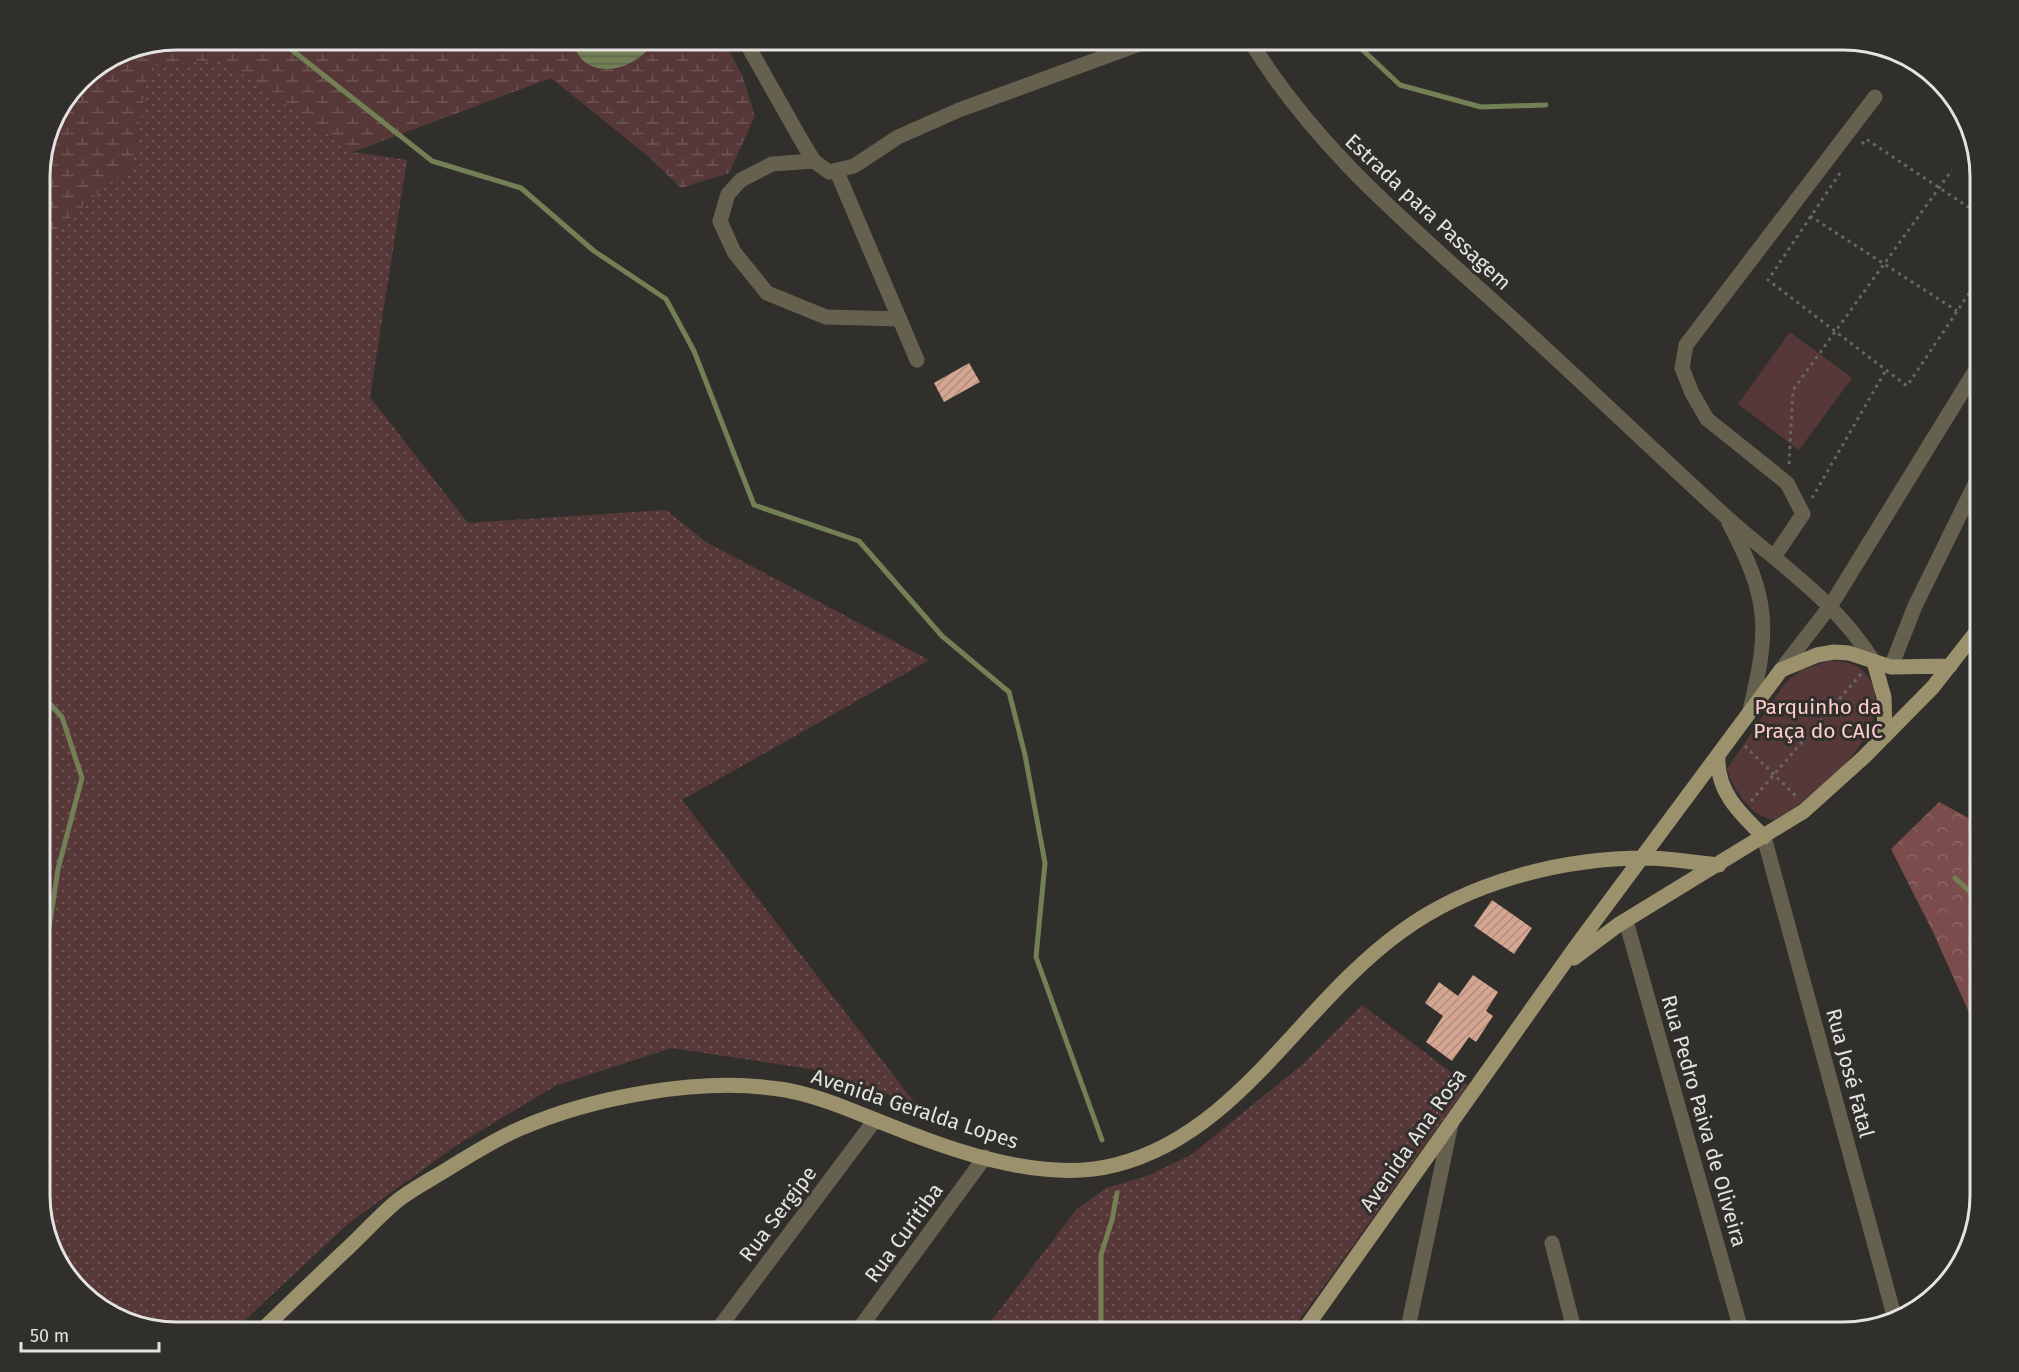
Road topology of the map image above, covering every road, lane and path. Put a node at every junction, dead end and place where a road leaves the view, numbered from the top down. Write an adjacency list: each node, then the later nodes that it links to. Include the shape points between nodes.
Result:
1 (750, 50): 6 (street)
2 (1123, 50): 9 (street, via 925,124)
3 (1256, 50): 25 (street, Estrada para Passagem, via 1275,83 1316,134 1381,200)
4 (1875, 98): 11 (street)
5 (1859, 147): 10 (path, via 1866,139)
6 (814, 160): 9 (street, via 829,172); 17 (street, via 772,164 741,180 728,194 720,221 734,252 767,292 816,313 826,317)
7 (1846, 164): 13 (path)
8 (1952, 170): 10 (path)
9 (837, 172): 17 (street)
10 (1940, 188): 12 (path); 14 (path)
11 (1794, 204): 13 (path); 22 (street, via 1686,345 1682,368 1707,418)
12 (1970, 208)
13 (1811, 216): 14 (path); 18 (path, via 1768,280)
14 (1885, 264): 16 (path); 18 (path)
15 (1970, 292): 16 (path)
16 (1957, 311): 20 (path, via 1907,386)
17 (900, 319): 19 (street)
18 (1836, 332): 20 (path); 22 (path, via 1793,390)
19 (917, 360)
20 (1886, 370): 24 (path)
21 (1970, 379): 27 (street)
22 (1787, 483): 24 (street)
23 (1970, 494): 31 (street, via 1915,606)
24 (1803, 514): 26 (street)
25 (1725, 516): 26 (street, Estrada para Passagem); 33 (street, via 1754,573 1762,609 1764,644)
26 (1774, 557): 27 (street, Estrada para Passagem)
27 (1831, 605): 29 (street, Estrada para Passagem); 32 (street)
28 (1970, 642): 30 (main road)
29 (1874, 662): 31 (main road); 32 (main road, via 1834,652); 34 (main road, via 1884,697); 37 (path)
30 (1950, 666): 31 (main road); 34 (main road, Avenida Ana Rosa)
31 (1891, 667)
32 (1781, 670): 33 (main road, Avenida Ana Rosa)
33 (1750, 710): 36 (main road, Avenida Ana Rosa)
34 (1885, 736): 38 (main road, Avenida Ana Rosa)
35 (1740, 741): 37 (path)
36 (1718, 756): 39 (main road, via 1723,787); 41 (main road, Avenida Ana Rosa)
37 (1774, 774): 38 (path); 39 (path)
38 (1808, 807): 40 (main road, Avenida Ana Rosa)
39 (1740, 813): 40 (main road)
40 (1764, 837): 42 (main road, Avenida Ana Rosa); 49 (street, Rua José Fatal)
41 (1643, 858): 42 (main road, Avenida Geralda Lopes); 44 (main road, Avenida Ana Rosa); 47 (main road, Avenida Geralda Lopes, via 1540,871 1480,890 1440,908 1401,932 1361,966 1236,1096 1163,1147 1115,1165 1079,1170 1032,1168)
42 (1719, 865): 43 (main road, Avenida Ana Rosa)
43 (1626, 921): 44 (main road, Avenida Ana Rosa); 56 (street, Rua Pedro Paiva de Oliveira)
44 (1558, 972): 46 (main road, Avenida Ana Rosa)
45 (875, 1120): 47 (main road, Avenida Geralda Lopes); 50 (main road, Avenida Geralda Lopes, via 816,1097 752,1086 667,1091 558,1114 475,1152 398,1200); 51 (street, Rua Sergipe)
46 (1451, 1124): 53 (main road, Avenida Ana Rosa); 54 (street)
47 (985, 1157): 52 (street, Rua Curitiba)
48 (1552, 1243): 55 (street)
49 (1893, 1312)
50 (270, 1322)
51 (723, 1322)
52 (864, 1322)
53 (1310, 1322)
54 (1409, 1322)
55 (1572, 1322)
56 (1739, 1322)

